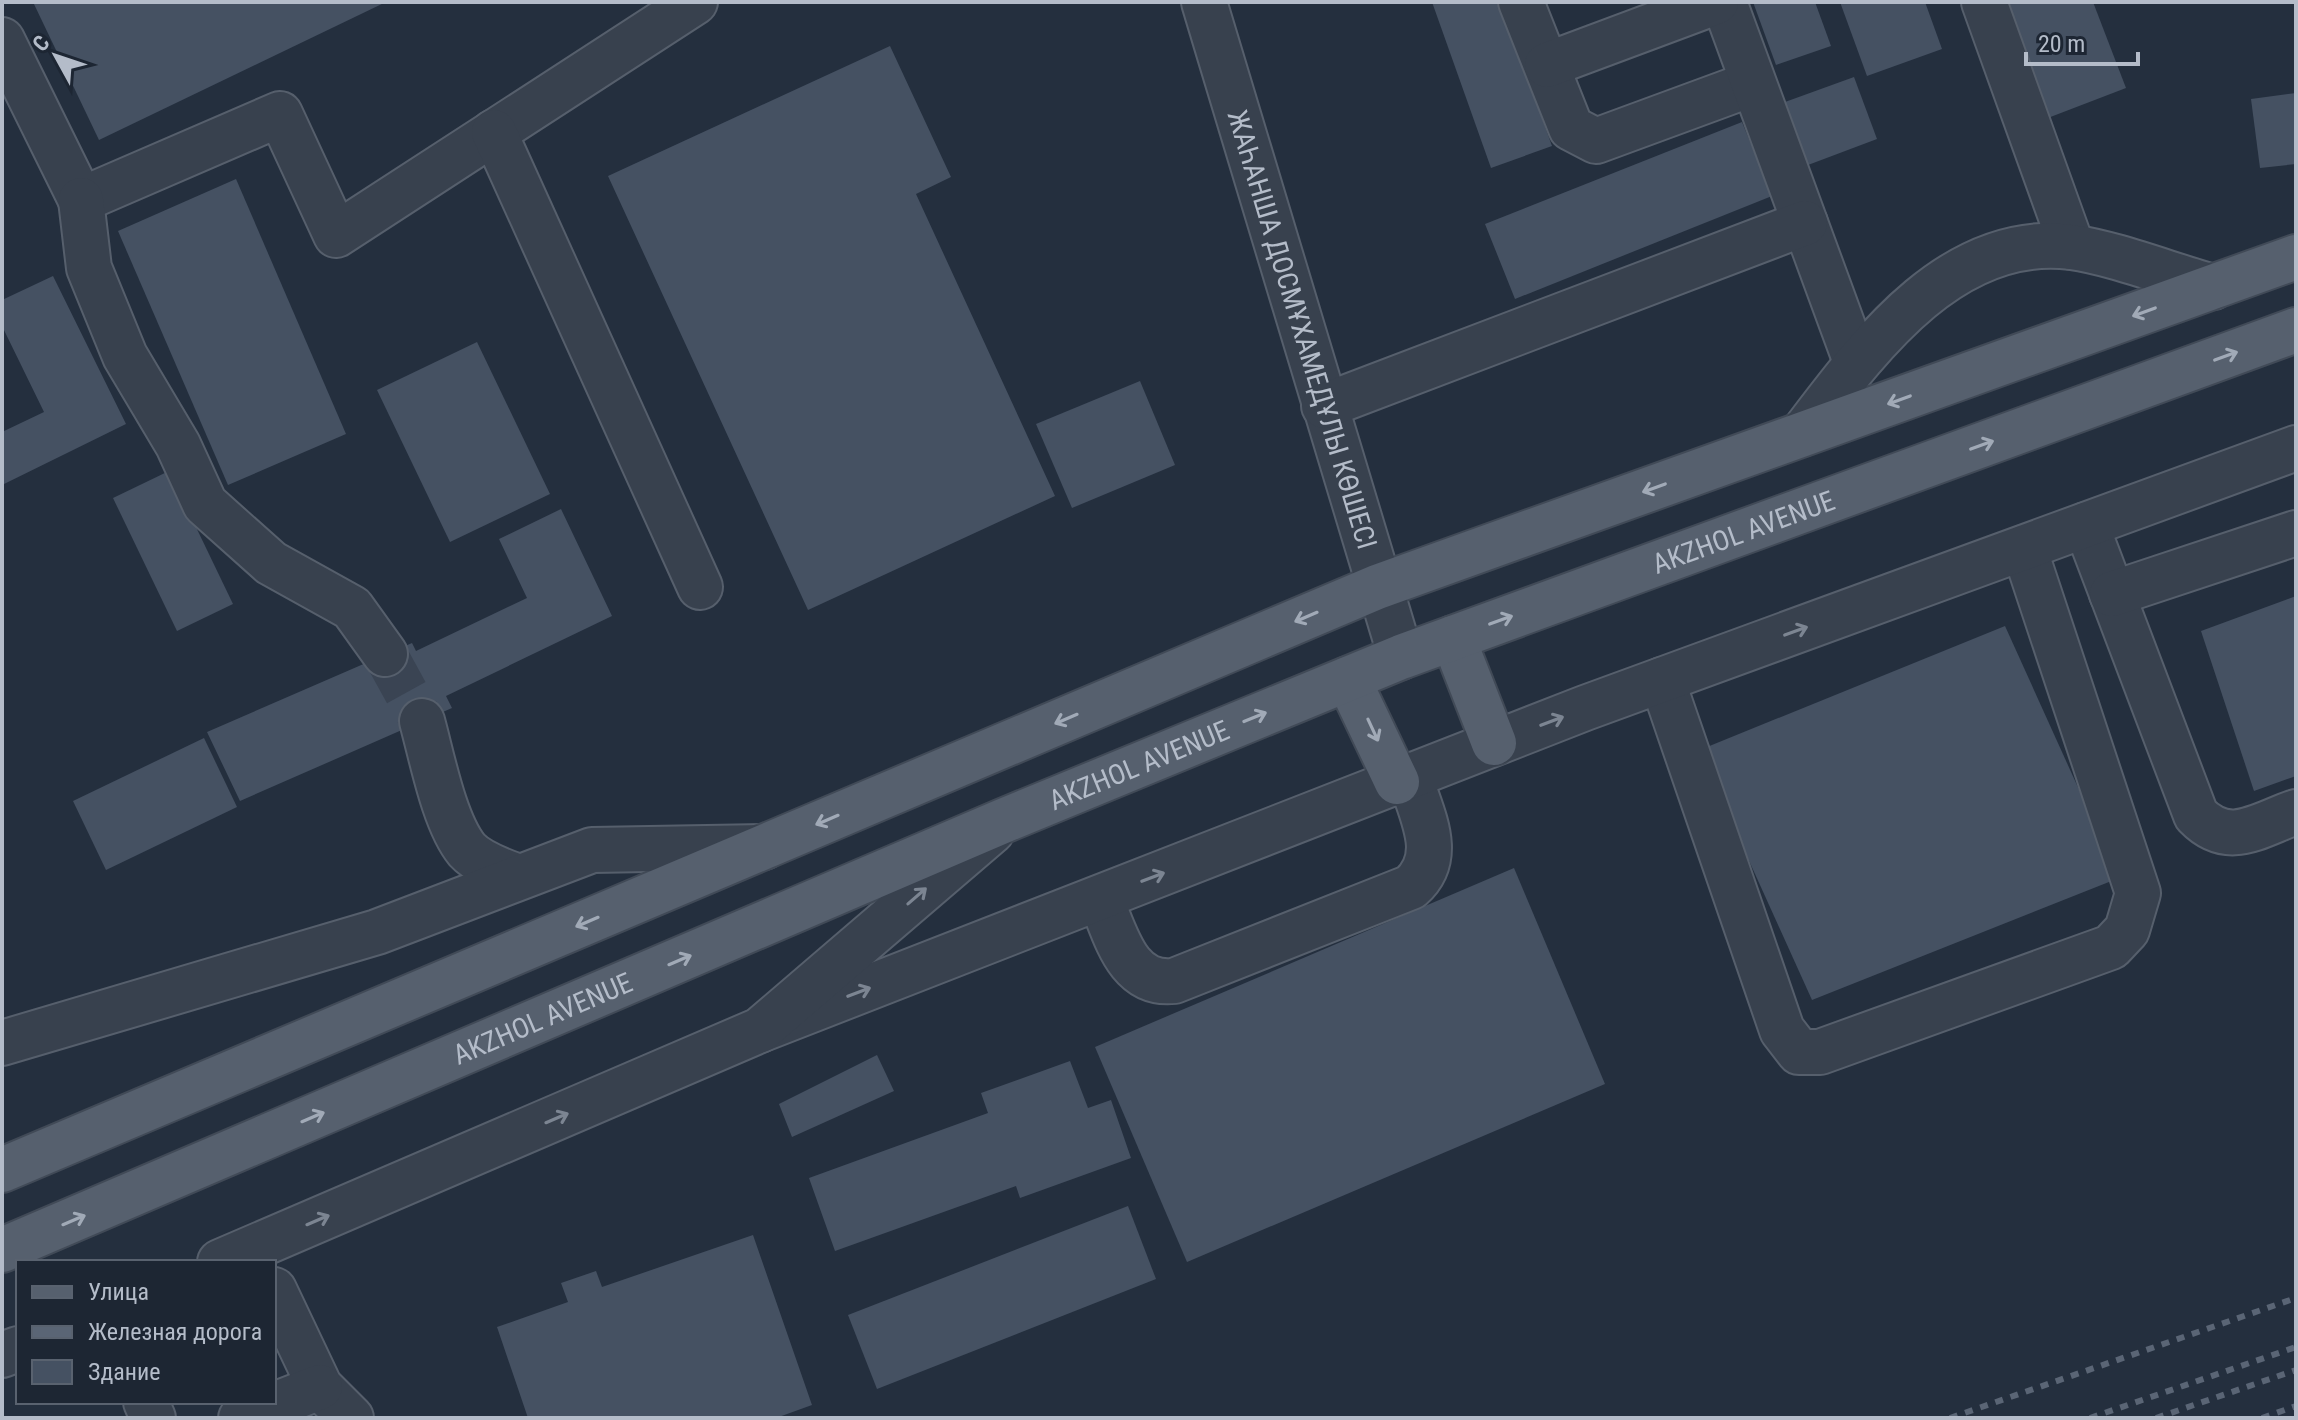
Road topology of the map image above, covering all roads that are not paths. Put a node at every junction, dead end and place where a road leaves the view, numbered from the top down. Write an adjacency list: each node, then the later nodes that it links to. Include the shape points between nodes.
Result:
1 (695, 2): 10 (street)
2 (1204, 2): 18 (street, ЖАҺАНША ДОСМҰХАМЕДҰЛЫ КӨШЕСІ)
3 (1521, 2): 8 (street)
4 (1716, 2): 8 (street)
5 (1724, 2): 9 (street)
6 (1984, 2): 13 (street)
7 (2, 40): 11 (street)
8 (1547, 65): 9 (street, via 1571,128 1596,141)
9 (1751, 84): 12 (street)
10 (494, 132): 11 (street, via 336,235 280,114); 24 (street)
11 (81, 200): 28 (street, via 89,268 125,356 178,445 205,504 271,563 352,608)
12 (1805, 223): 17 (street); 18 (street)
13 (2072, 247): 15 (street); 17 (street, via 2026,247 1971,266 1904,311)
14 (2296, 257): 15 (main road)
15 (2213, 287): 19 (main road, one-way to 19)
16 (2296, 330): 27 (main road, AKZHOL AVENUE, one-way to 16)
17 (1856, 362): 19 (street)
18 (1324, 406): 25 (street, ЖАҺАНША ДОСМҰХАМЕДҰЛЫ КӨШЕСІ)
19 (1802, 434): 25 (main road, one-way to 25)
20 (2296, 448): 21 (street)
21 (2086, 525): 23 (street); 26 (street)
22 (2296, 533): 26 (street)
23 (2024, 548): 31 (street, one-way to 23); 31 (street, via 2138,893 2127,930 2111,947 1820,1052 1799,1052 1782,1030)
24 (700, 587)
25 (1377, 587): 29 (street, ЖАҺАНША ДОСМҰХАМЕДҰЛЫ КӨШЕСІ); 37 (main road, one-way to 37)
26 (2112, 594): 35 (street, via 2196,815 2217,833 2233,835)
27 (1453, 638): 29 (main road, AKZHOL AVENUE); 33 (main road)
28 (385, 654)
29 (1401, 657): 30 (main road, AKZHOL AVENUE)
30 (1348, 679): 34 (main road, one-way to 34); 36 (main road, AKZHOL AVENUE, one-way to 30)
31 (1662, 680): 33 (street, one-way to 31)
32 (422, 721): 38 (street, via 444,803 467,850)
33 (1494, 743): 34 (street)
34 (1403, 779): 39 (street, one-way to 34); 39 (street, via 1432,851 1430,865 1418,881 1398,894 1158,983 1133,969)
35 (2296, 812)
36 (1003, 821): 40 (street, one-way to 36); 43 (main road, AKZHOL AVENUE, one-way to 36)
37 (764, 847): 38 (street, via 592,850); 42 (main road, one-way to 42)
38 (516, 876): 41 (street, via 377,932)
39 (1100, 898): 40 (street, one-way to 39)
40 (760, 1030): 44 (street, one-way to 40)
41 (2, 1043)
42 (2, 1170)
43 (2, 1250)
44 (245, 1257)
45 (276, 1294): 46 (street)
46 (320, 1387): 47 (street); 48 (street)
47 (241, 1418)
48 (351, 1418)

